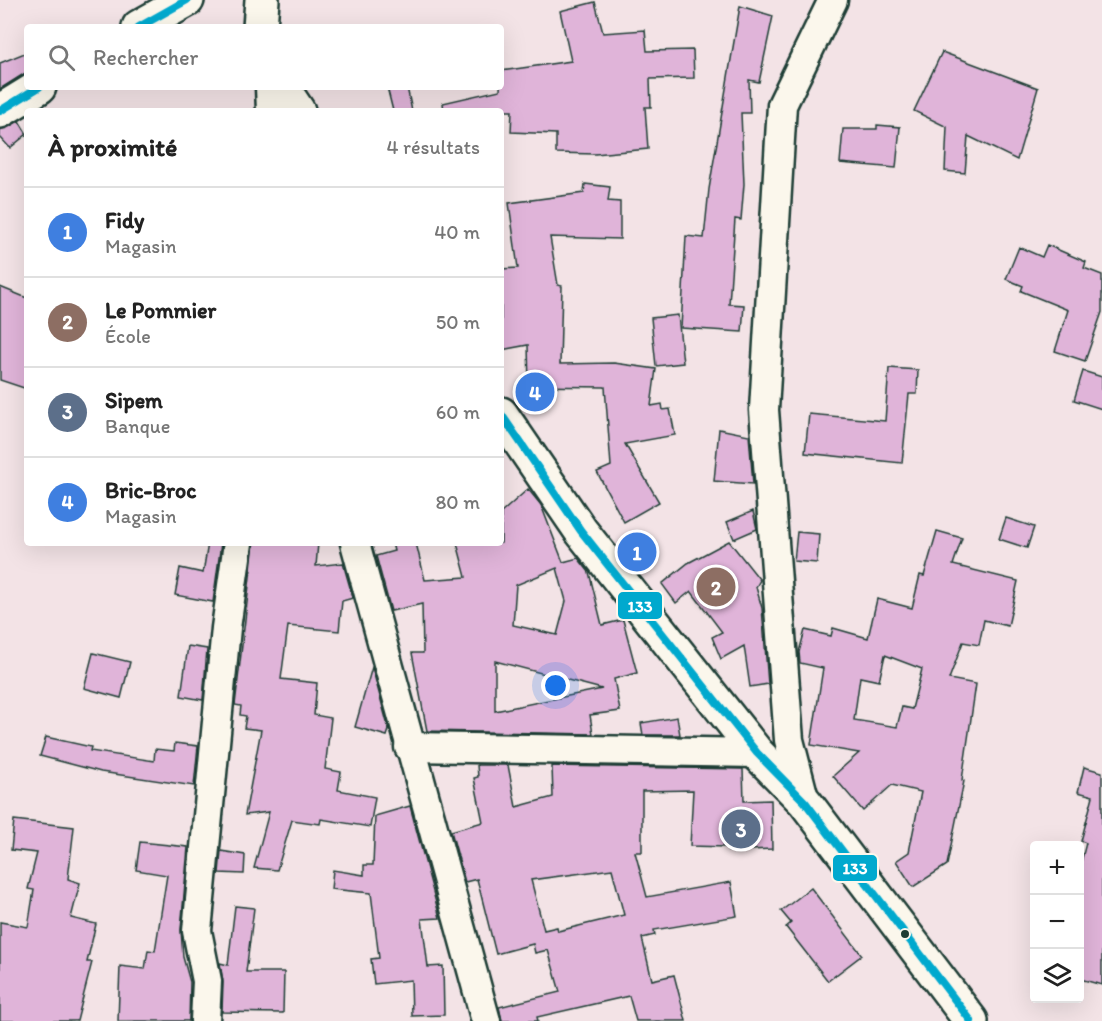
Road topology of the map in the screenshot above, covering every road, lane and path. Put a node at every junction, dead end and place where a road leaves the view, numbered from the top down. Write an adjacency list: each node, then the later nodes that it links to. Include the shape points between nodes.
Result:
1 (187, 0): 4 (street)
2 (262, 0): 5 (street)
3 (833, 0): 17 (street, via 782,105 764,410 789,740)
4 (144, 24)
5 (260, 24)
6 (34, 90): 11 (street)
7 (270, 90): 9 (street)
8 (284, 90): 10 (street)
9 (271, 108)
10 (296, 108)
11 (0, 111)
12 (504, 418): 16 (street, via 581,531)
13 (238, 546): 18 (street, via 197,931 207,981)
14 (356, 546): 15 (street)
15 (409, 747): 16 (street); 19 (street)
16 (757, 753): 17 (street)
17 (804, 802): 20 (street)
18 (205, 1021)
19 (486, 1021)
20 (970, 1021)

